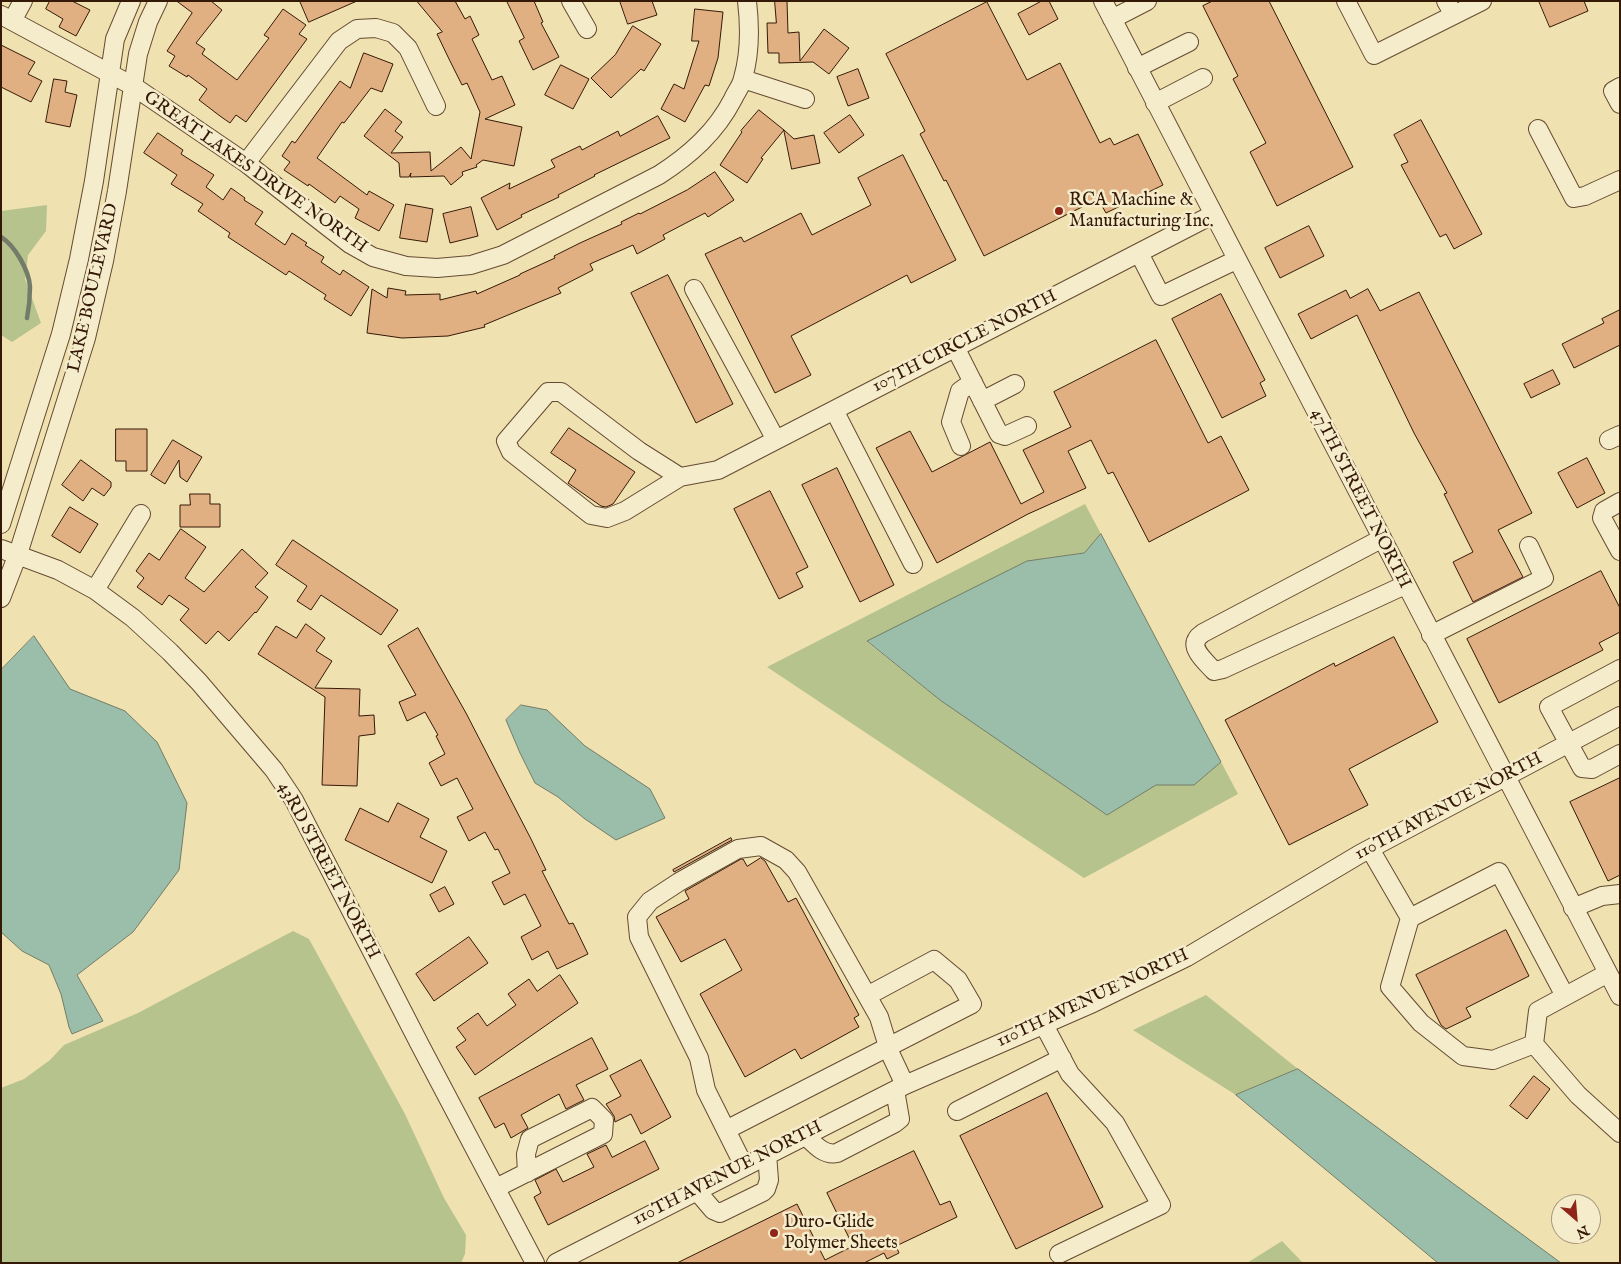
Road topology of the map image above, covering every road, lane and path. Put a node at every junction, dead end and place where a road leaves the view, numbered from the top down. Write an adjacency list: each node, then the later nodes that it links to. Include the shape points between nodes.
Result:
1 (23, 1): 11 (street)
2 (131, 1): 16 (street, LAKE BOULEVARD, via 115,39)
3 (158, 1): 19 (street, LAKE BOULEVARD, via 138,54)
4 (571, 1): 13 (street)
5 (747, 1): 18 (street, GREAT LAKES DRIVE NORTH, via 749,40)
6 (1102, 1): 12 (street, 47TH STREET NORTH)
7 (1147, 1): 12 (street)
8 (1346, 1): 10 (street, via 1374,55)
9 (1482, 1): 10 (street)
10 (1450, 8)
11 (7, 18): 16 (street, GREAT LAKES DRIVE NORTH)
12 (1112, 19): 15 (street, 47TH STREET NORTH)
13 (587, 29)
14 (1189, 42): 15 (street)
15 (1137, 68): 22 (street, 47TH STREET NORTH)
16 (109, 73): 19 (street, GREAT LAKES DRIVE NORTH); 43 (street, LAKE BOULEVARD, via 79,259 61,334)
17 (1203, 78): 22 (street)
18 (743, 80): 21 (street); 26 (street, GREAT LAKES DRIVE NORTH, via 726,112 683,160 503,255 471,265 406,266 373,257 350,244)
19 (132, 86): 26 (street, GREAT LAKES DRIVE NORTH); 46 (street, LAKE BOULEVARD, via 117,191 86,338)
20 (1620, 87): 23 (street, via 1613,91)
21 (805, 100)
22 (1155, 103): 28 (street, 47TH STREET NORTH)
23 (1620, 104)
24 (436, 106): 26 (street, via 408,48 393,33 376,28 357,29 339,41)
25 (1538, 129): 27 (street, via 1574,198)
26 (246, 163)
27 (1620, 180)
28 (1212, 215): 29 (street, 107TH CIRCLE NORTH); 30 (street, 47TH STREET NORTH)
29 (1139, 253): 30 (street, via 1161,296); 32 (street, 107TH CIRCLE NORTH)
30 (1236, 260): 44 (street, 47TH STREET NORTH)
31 (694, 289): 38 (street)
32 (956, 347): 33 (street); 36 (street, 107TH CIRCLE NORTH)
33 (973, 382): 35 (street); 39 (street, via 960,391 951,422)
34 (1015, 384): 35 (street)
35 (982, 401): 37 (street, via 999,434 1005,436)
36 (834, 410): 38 (street, 107TH CIRCLE NORTH); 48 (street)
37 (1027, 426)
38 (776, 440): 40 (street, 107TH CIRCLE NORTH, via 718,470)
39 (961, 446)
40 (680, 477): 40 (street, via 560,392 548,392 506,441 511,452 591,515 607,518 624,511)
41 (1620, 502): 47 (street, via 1604,511 1602,518)
42 (141, 514): 50 (street)
43 (1, 524)
44 (1381, 539): 49 (street, 47TH STREET NORTH); 49 (street, via 1203,633 1195,645 1214,670 1223,669)
45 (1529, 546): 52 (street, via 1544,578)
46 (10, 551): 50 (street, 43RD STREET NORTH, via 58,570); 51 (street, LAKE BOULEVARD)
47 (1620, 551)
48 (913, 564)
49 (1405, 585): 52 (street, 47TH STREET NORTH)
50 (94, 590): 77 (street, 43RD STREET NORTH, via 133,618 170,652 274,770 294,800)
51 (1, 598)
52 (1431, 635): 57 (street, 47TH STREET NORTH)
53 (1620, 669): 55 (street, via 1549,707)
54 (1620, 716): 55 (street, 110TH AVENUE NORTH)
55 (1568, 743): 56 (street, via 1582,768 1592,769); 57 (street, 110TH AVENUE NORTH)
56 (1620, 754)
57 (1504, 776): 58 (street, 110TH AVENUE NORTH); 60 (street, 47TH STREET NORTH)
58 (1370, 849): 61 (street); 65 (street, 110TH AVENUE NORTH, via 1187,957)
59 (1620, 894): 60 (street, via 1602,896)
60 (1573, 908): 62 (street, 47TH STREET NORTH)
61 (1410, 918): 64 (street, via 1499,872); 66 (street, via 1390,987 1420,1023 1463,1056 1493,1060)
62 (1615, 983): 64 (street)
63 (867, 996): 67 (street, via 879,1017); 67 (street, via 934,960 958,980 972,1004); 71 (street, via 797,872 786,860 761,846 738,850 650,901 637,917 639,937 699,1058 706,1090)
64 (1565, 996): 66 (street, via 1538,1012)
65 (1044, 1025): 68 (street); 69 (street, 110TH AVENUE NORTH)
66 (1534, 1044): 72 (street, via 1578,1095)
67 (888, 1047): 69 (street); 71 (street)
68 (1062, 1058): 70 (street); 79 (street, via 1070,1074 1115,1123 1160,1205)
69 (900, 1087): 73 (street, 110TH AVENUE NORTH); 73 (street, via 900,1120 837,1153 823,1152)
70 (957, 1111)
71 (726, 1130): 75 (street)
72 (1620, 1133)
73 (805, 1135): 74 (street, 110TH AVENUE NORTH)
74 (767, 1154): 75 (street, 110TH AVENUE NORTH); 78 (street, via 769,1180 763,1192 720,1213 713,1210)
75 (744, 1166): 78 (street, 110TH AVENUE NORTH)
76 (527, 1173): 76 (street, via 603,1134 604,1120 592,1108 530,1139 526,1154); 77 (street)
77 (496, 1188): 80 (street, 43RD STREET NORTH)
78 (696, 1190): 81 (street, 110TH AVENUE NORTH)
79 (1059, 1254)
80 (535, 1263)
81 (556, 1263)

